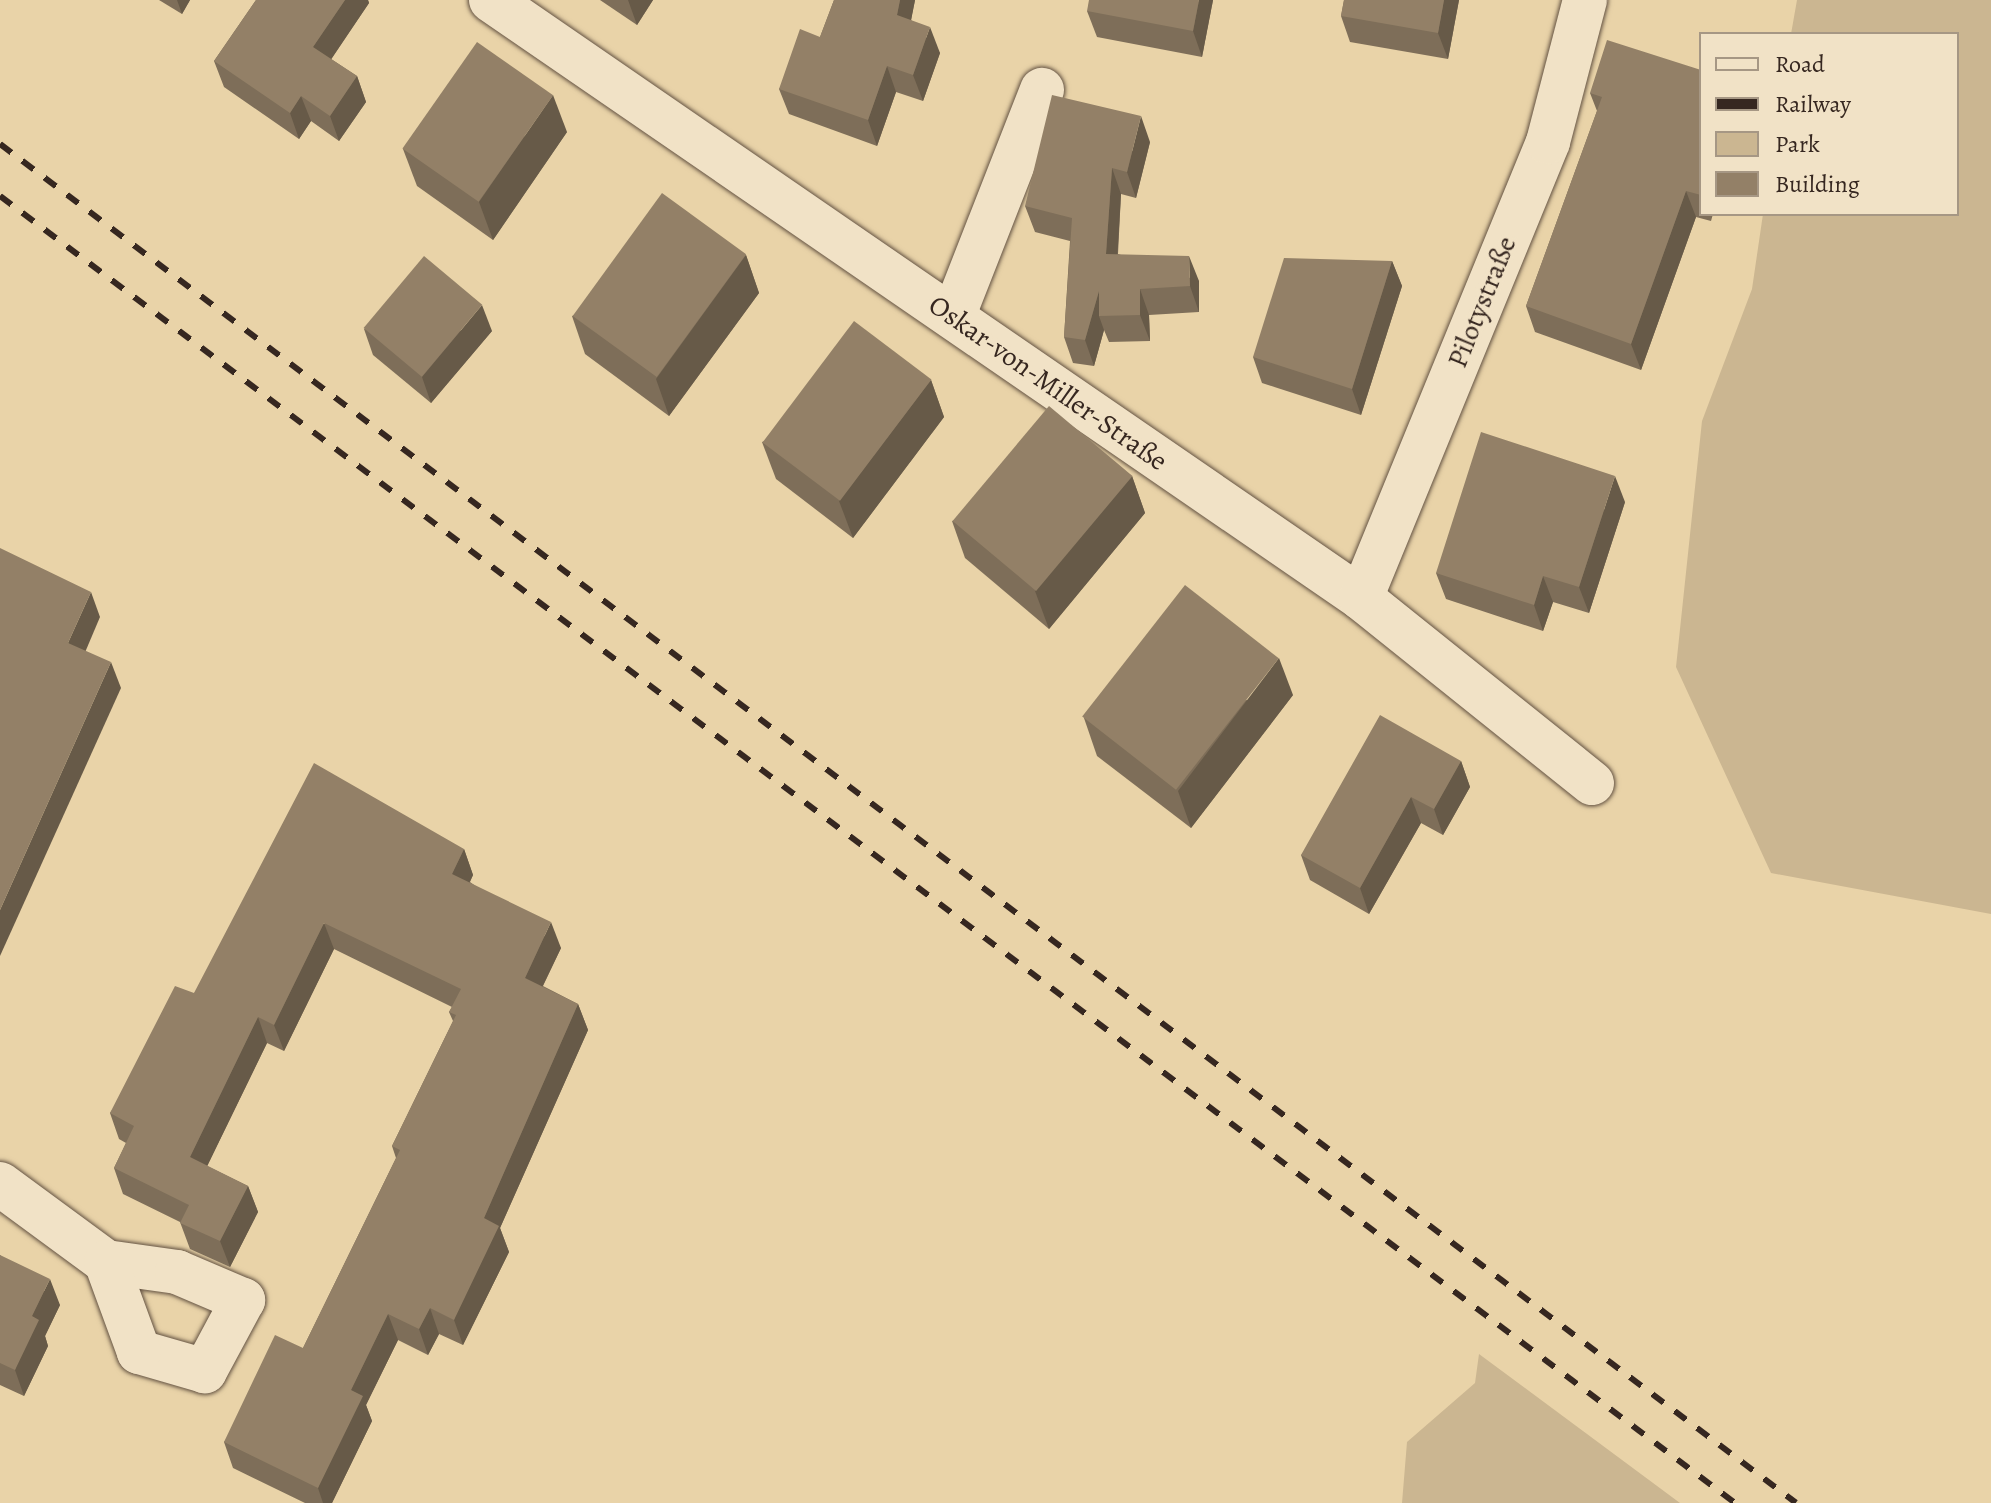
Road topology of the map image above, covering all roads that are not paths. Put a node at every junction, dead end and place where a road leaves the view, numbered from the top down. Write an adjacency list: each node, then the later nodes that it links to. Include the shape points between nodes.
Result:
1 (491, 0): 4 (street, Oskar-von-Miller-Straße)
2 (1585, 0): 5 (street, Pilotystraße, via 1548,142)
3 (1042, 90): 4 (street)
4 (953, 317): 5 (street, Oskar-von-Miller-Straße)
5 (1361, 598): 6 (street, Oskar-von-Miller-Straße)
6 (1592, 783)
7 (0, 1184): 8 (street)
8 (106, 1262)

